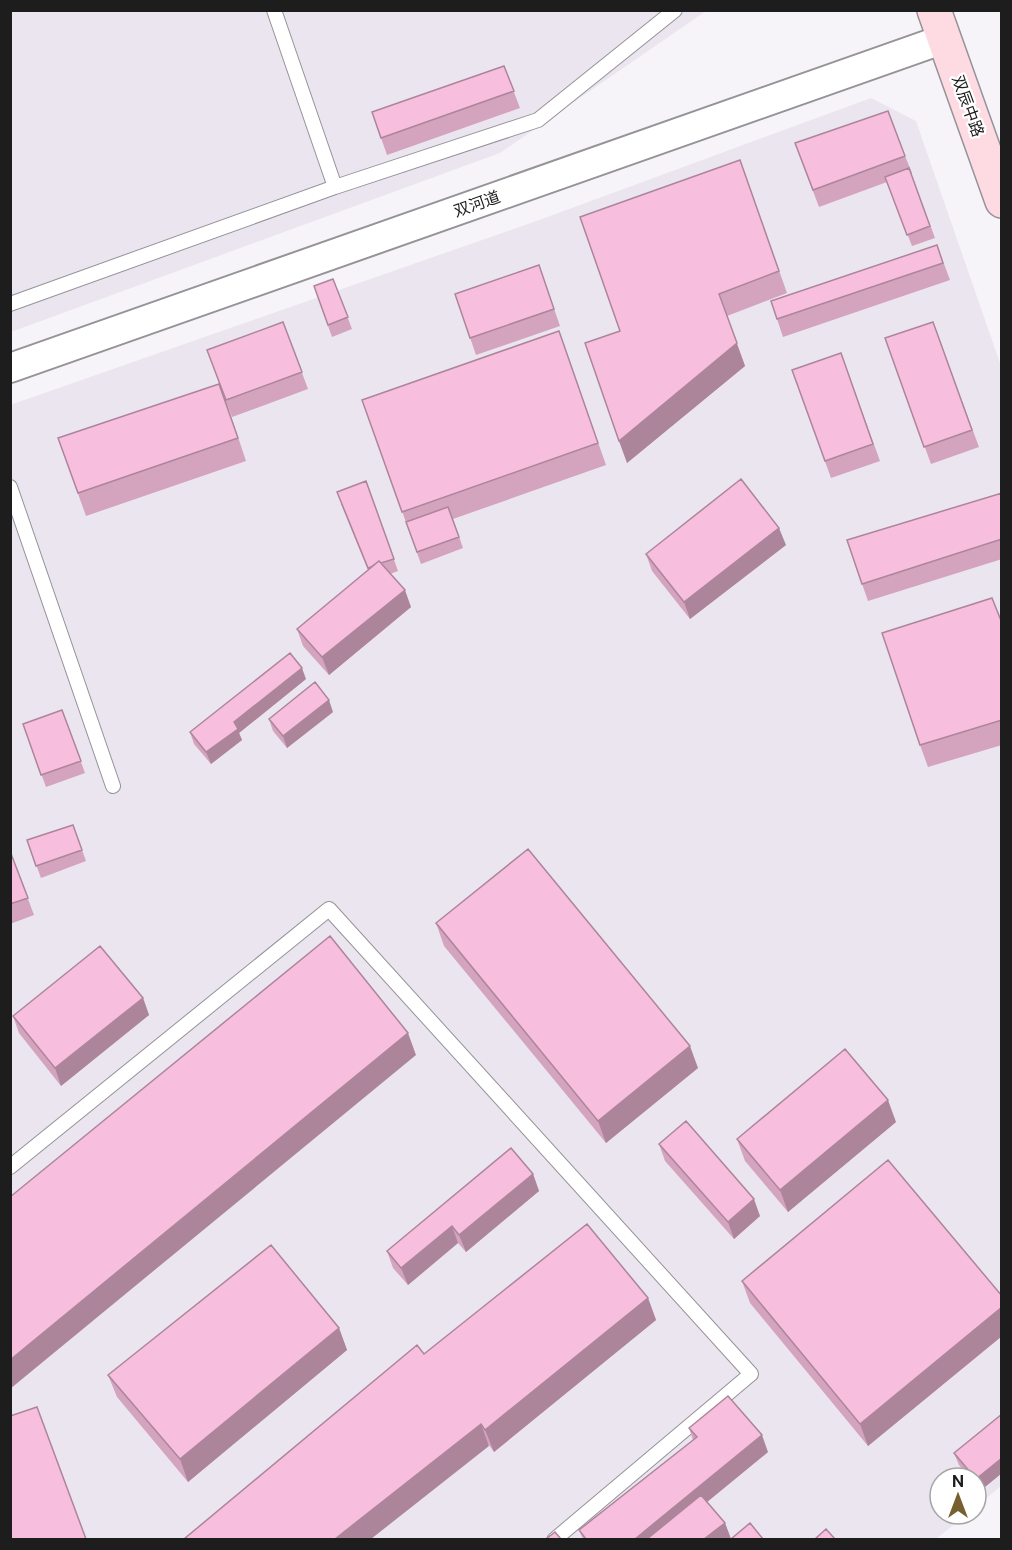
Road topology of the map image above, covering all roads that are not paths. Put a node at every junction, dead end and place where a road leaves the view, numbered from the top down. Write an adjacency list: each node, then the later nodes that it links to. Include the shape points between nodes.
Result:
1 (274, 10): 4 (lane)
2 (675, 10): 4 (lane, via 538,120)
3 (939, 25): 5 (street, 双辰中路); 7 (street, 双河道)
4 (335, 187): 6 (lane)
5 (1002, 201)
6 (10, 304)
7 (10, 368)
8 (10, 487): 9 (lane)
9 (113, 786)
10 (10, 1167): 11 (lane, via 329,909 751,1374)
11 (554, 1539)

